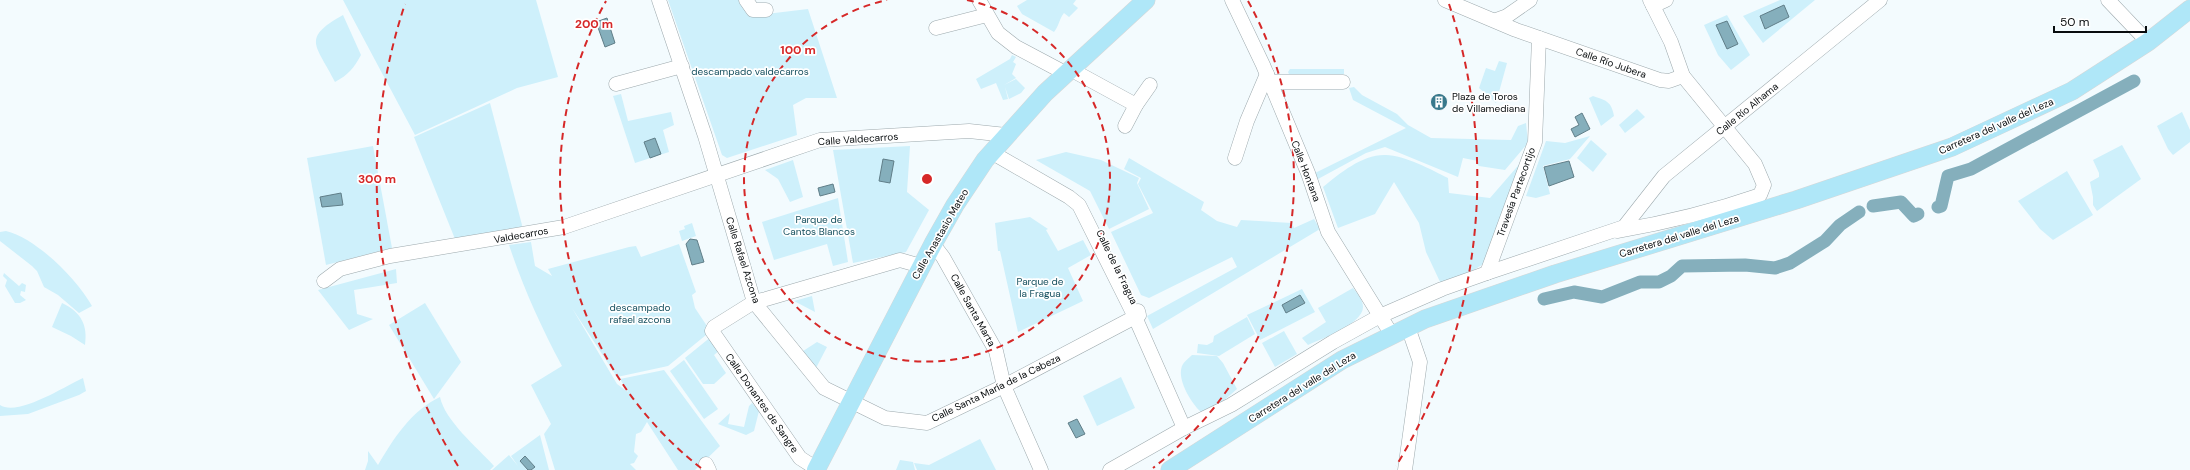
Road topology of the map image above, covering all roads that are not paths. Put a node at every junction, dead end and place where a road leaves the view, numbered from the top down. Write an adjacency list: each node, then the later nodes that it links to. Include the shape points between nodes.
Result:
1 (659, 0): 19 (street, Calle Rafael Azcona)
2 (746, 0): 13 (street, via 753,10)
3 (979, 0): 14 (street)
4 (1146, 0): 20 (main road, Calle Anastasio Mateo)
5 (1232, 0): 22 (street, Calle Hontana)
6 (1445, 0): 15 (street, Calle Río Jubera)
7 (1530, 0): 15 (street, via 1507,16)
8 (1666, 0): 11 (street)
9 (1880, 0): 28 (street, Calle Río Alhama)
10 (2108, 0): 18 (street)
11 (1651, 3): 21 (street, via 1671,42)
12 (2190, 9): 18 (main road, Carretera del valle del Leza)
13 (766, 10)
14 (987, 15): 16 (street); 20 (street, via 998,33 1016,47)
15 (1496, 20): 17 (street, Calle Río Jubera)
16 (936, 28)
17 (1539, 38): 21 (street, Calle Río Jubera, via 1660,80 1669,81); 35 (street, Travesía Partecortijo, via 1535,142)
18 (2148, 42): 40 (main road, Carretera del valle del Leza, via 2072,91 1952,147 1796,200 1555,274)
19 (682, 66): 24 (street); 31 (street, Calle Rafael Azcona)
20 (1068, 71): 26 (street); 29 (main road, Calle Anastasio Mateo)
21 (1683, 76): 28 (street)
22 (1268, 78): 23 (street); 30 (street, via 1247,121); 38 (street, Calle Hontana, via 1308,173 1328,232)
23 (1343, 82)
24 (616, 84)
25 (1150, 85): 26 (street)
26 (1136, 105): 27 (street)
27 (1125, 126)
28 (1725, 127): 32 (street, Calle Río Alhama, via 1664,176 1624,227); 32 (street, via 1755,164 1764,185 1760,194 1661,223)
29 (997, 145): 31 (street, Calle Valdecarros, via 970,131 820,140); 33 (main road, Calle Anastasio Mateo, via 955,205); 39 (street, Calle de la Fragua, via 1079,205)
30 (1235, 158)
31 (716, 175): 36 (street, Valdecarros, via 564,227 390,256 340,268); 37 (street, Calle Rafael Azcona)
32 (1607, 233): 35 (street)
33 (933, 244): 34 (main road, Calle Anastasio Mateo); 42 (street, Calle Santa Marta, via 943,257 996,351)
34 (921, 266): 37 (street, via 900,260); 43 (main road, Calle Anastasio Mateo)
35 (1487, 273): 38 (street)
36 (324, 281)
37 (754, 302): 43 (street, Calle Rafael Azcona, via 824,388); 45 (street, Calle Donantes de Sangre, via 714,327 712,331 800,458)
38 (1380, 316): 41 (street, Calle Hontana); 44 (street, via 1231,405)
39 (1135, 317): 42 (street, Calle Santa María de la Cabeza); 44 (street, Calle de la Fragua)
40 (1408, 327): 41 (main road, Carretera del valle del Leza); 49 (street, via 1420,362)
41 (1392, 335): 48 (main road, Carretera del valle del Leza, via 1342,360)
42 (1004, 386): 43 (street, Calle Santa María de la Cabeza, via 927,422 885,418); 46 (street, Calle Santa Marta)
43 (851, 401): 45 (main road, Calle Anastasio Mateo)
44 (1184, 428): 47 (street)
45 (817, 469)
46 (1041, 470)
47 (1110, 470)
48 (1170, 470)
49 (1405, 470)

